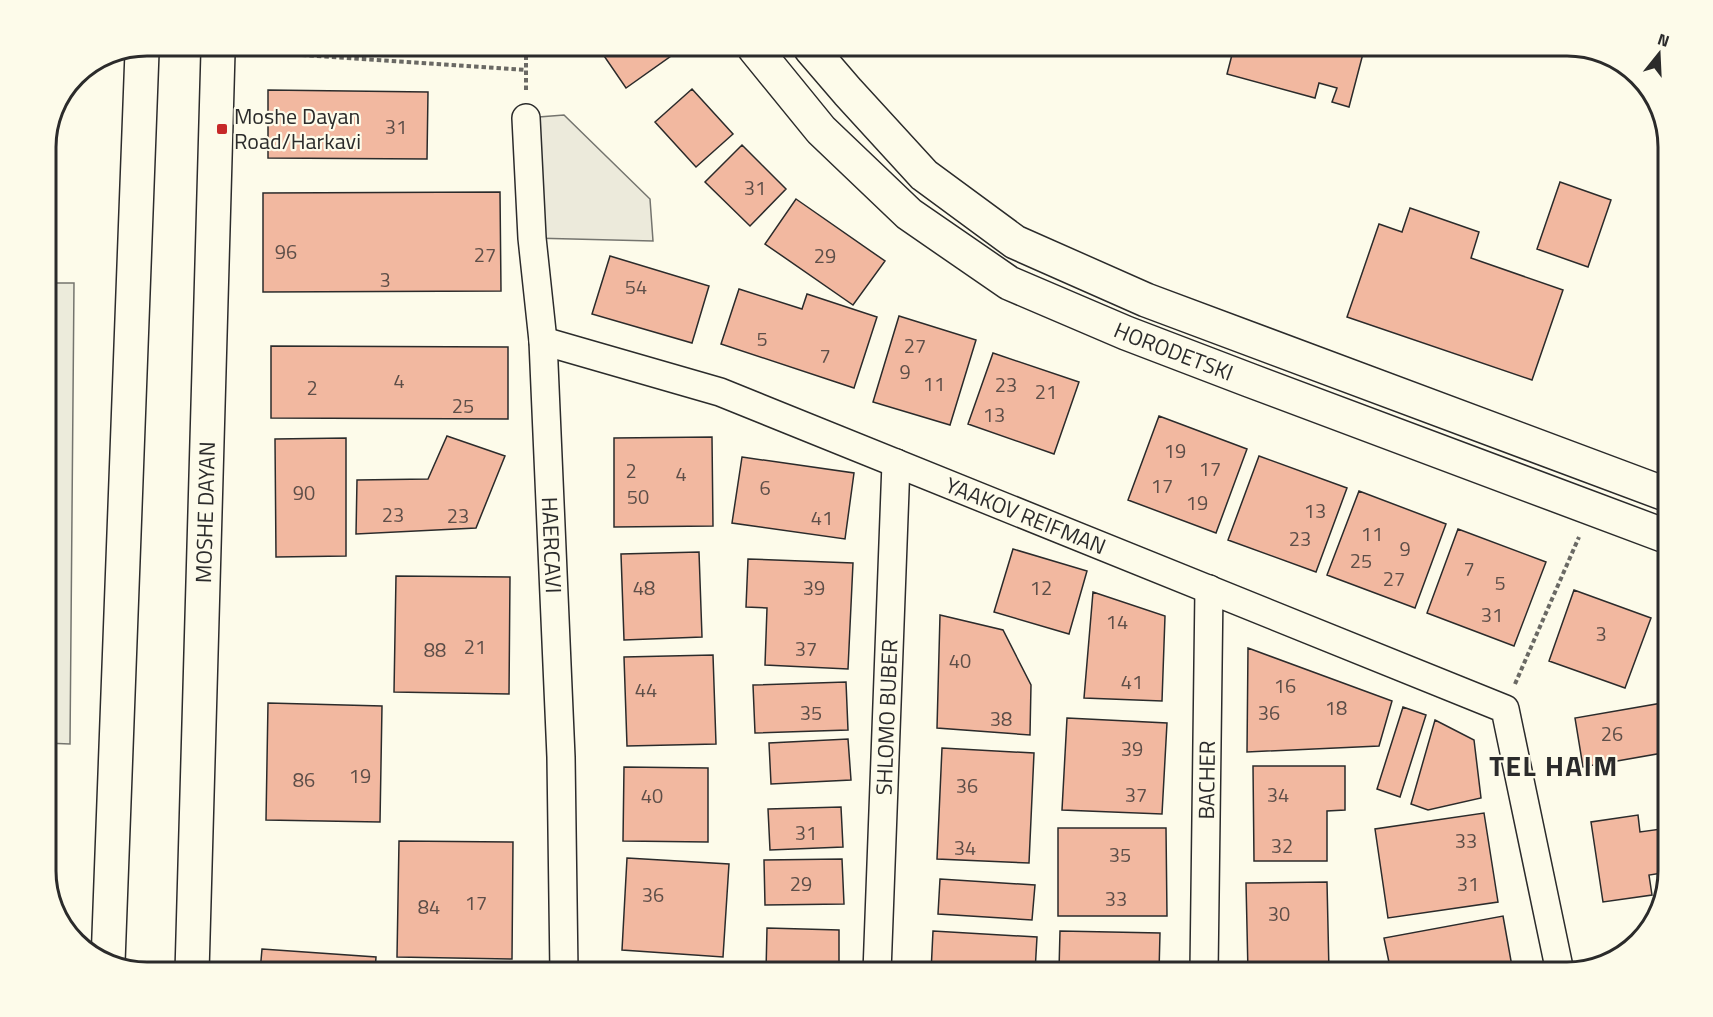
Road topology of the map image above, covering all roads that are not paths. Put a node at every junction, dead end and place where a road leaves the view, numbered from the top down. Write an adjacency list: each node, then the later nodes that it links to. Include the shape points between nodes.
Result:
1 (142, 55): 11 (street)
2 (218, 55): 12 (street, MOSHE DAYAN)
3 (760, 55): 9 (street, HORODETSKI, via 821,130 909,214 1009,283 1126,333)
4 (816, 55): 8 (street, HORODETSKI, via 924,175 1015,242 1146,300)
5 (526, 118): 6 (street, HAERCAVI, via 532,238)
6 (543, 341): 7 (street, YAAKOV REIFMAN, via 720,392); 13 (street, HAERCAVI, via 561,757)
7 (896, 463): 10 (street, YAAKOV REIFMAN); 14 (street, SHLOMO BUBER)
8 (1657, 491)
9 (1658, 533)
10 (1209, 589): 15 (street, BACHER); 16 (street, YAAKOV REIFMAN, via 1505,709)
11 (108, 953)
12 (192, 962)
13 (564, 962)
14 (877, 962)
15 (1204, 962)
16 (1558, 962)

